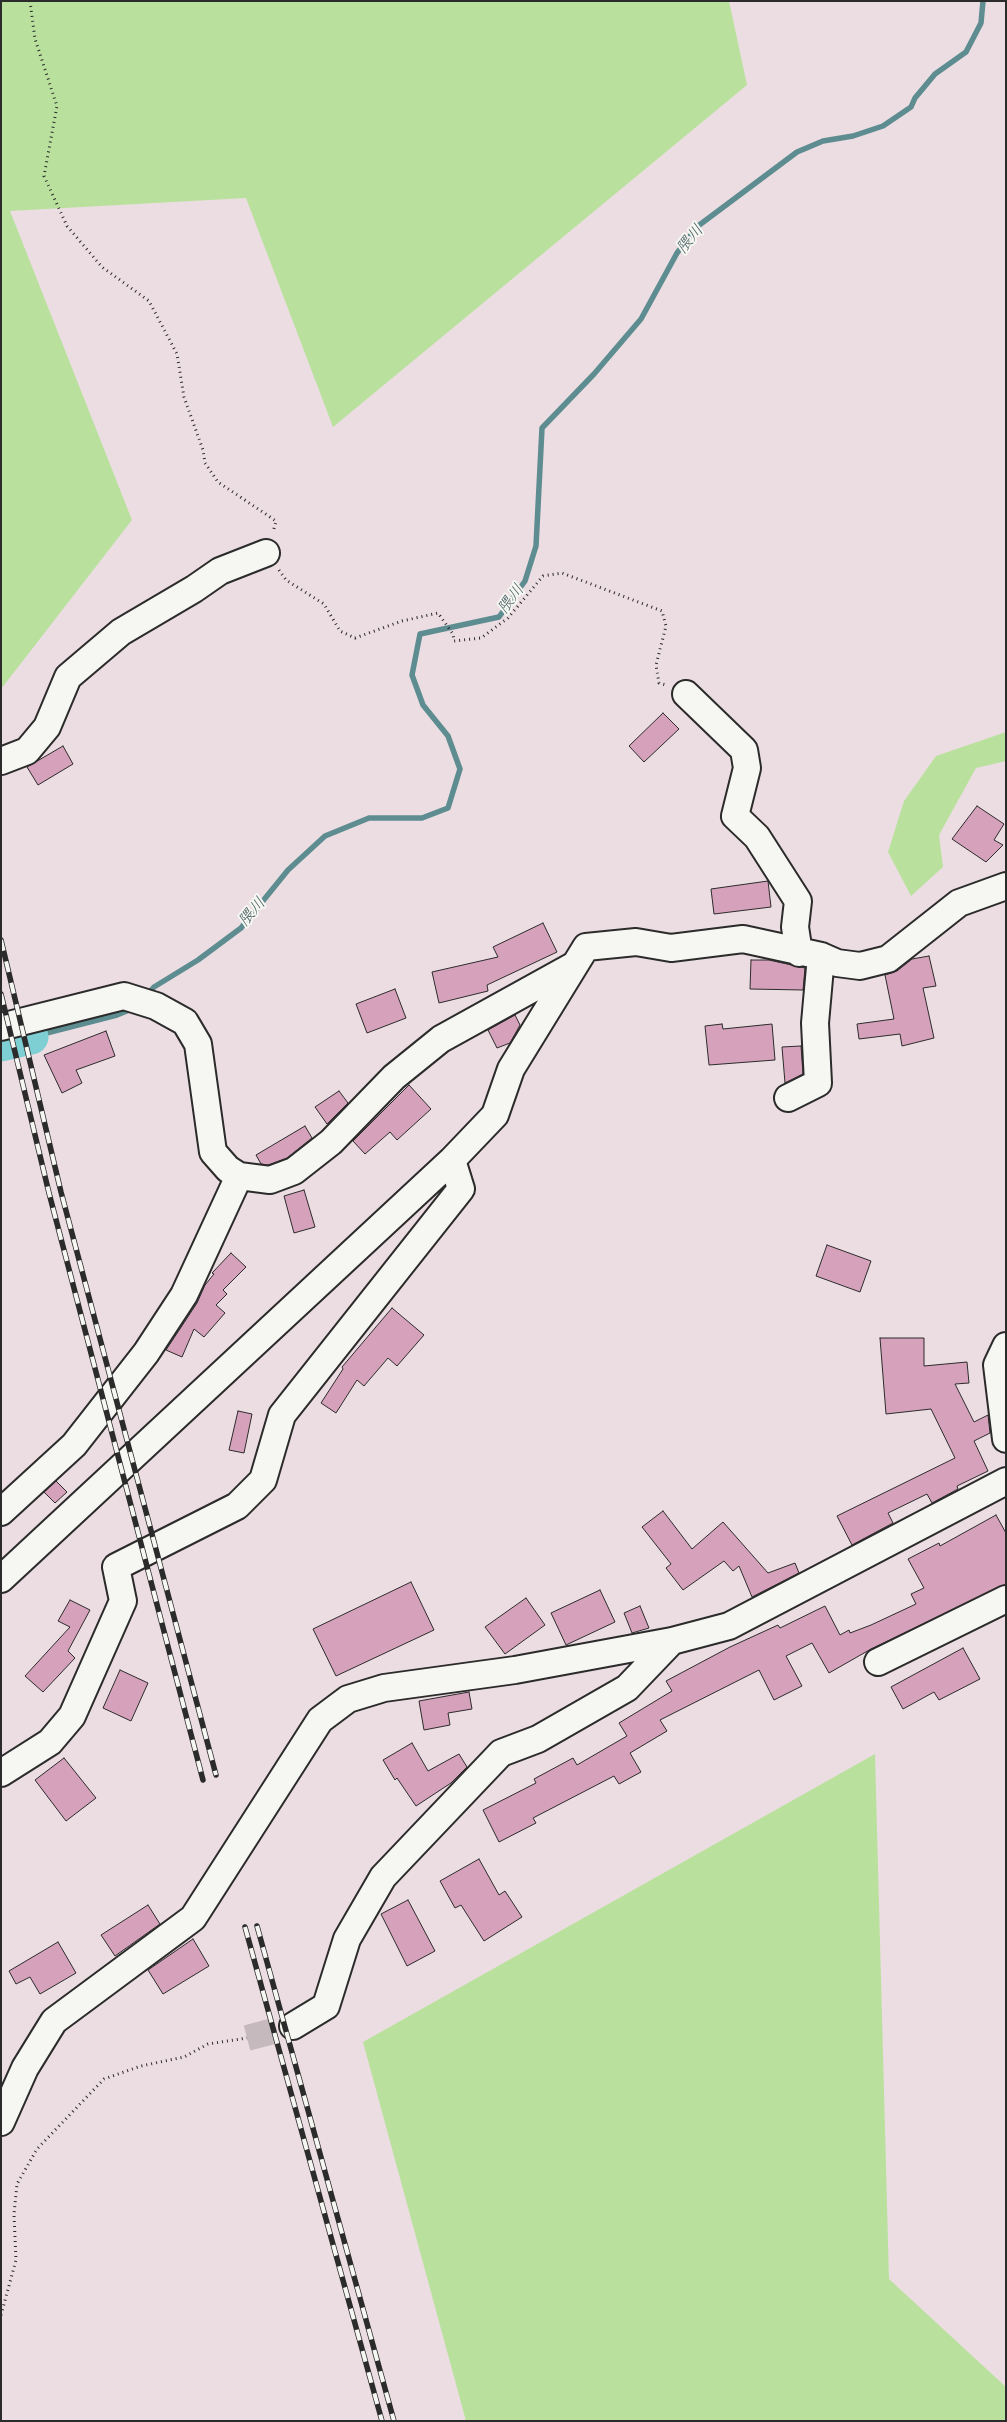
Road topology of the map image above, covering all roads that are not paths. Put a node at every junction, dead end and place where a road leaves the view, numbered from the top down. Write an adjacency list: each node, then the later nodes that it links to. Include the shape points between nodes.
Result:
1 (266, 553): 3 (street, via 220,571 120,632 68,676 47,727 27,751)
2 (686, 694): 5 (street, via 744,750 747,768 735,816 757,837 798,901 795,927)
3 (1, 762)
4 (1006, 886): 5 (street, via 959,903 888,959 860,966)
5 (810, 955): 6 (street, via 742,938 671,948 636,942 586,947); 8 (street, via 818,1083)
6 (573, 966): 9 (street, via 511,1069 495,1115); 10 (street, via 441,1039 394,1077 331,1142 294,1171 270,1180)
7 (1, 1027): 10 (street, via 124,996 156,1006 185,1022 198,1044 212,1152)
8 (788, 1098)
9 (452, 1160): 15 (street); 19 (street, via 461,1189 282,1415 263,1480 237,1506 116,1567 123,1601 72,1716 50,1742)
10 (239, 1176): 14 (street, via 184,1295 146,1353 74,1445)
11 (1006, 1346): 12 (street, via 997,1365)
12 (1006, 1439)
13 (1006, 1482): 17 (street, via 729,1626)
14 (1, 1512)
15 (1, 1579)
16 (1006, 1599): 18 (street)
17 (672, 1641): 20 (street, via 628,1688 538,1739 502,1752 383,1877 347,1940 326,2006); 21 (street, via 515,1670 384,1688 348,1699 320,1720 193,1918 54,2021 25,2068)
18 (878, 1662)
19 (1, 1773)
20 (292, 2026)
21 (1, 2122)

